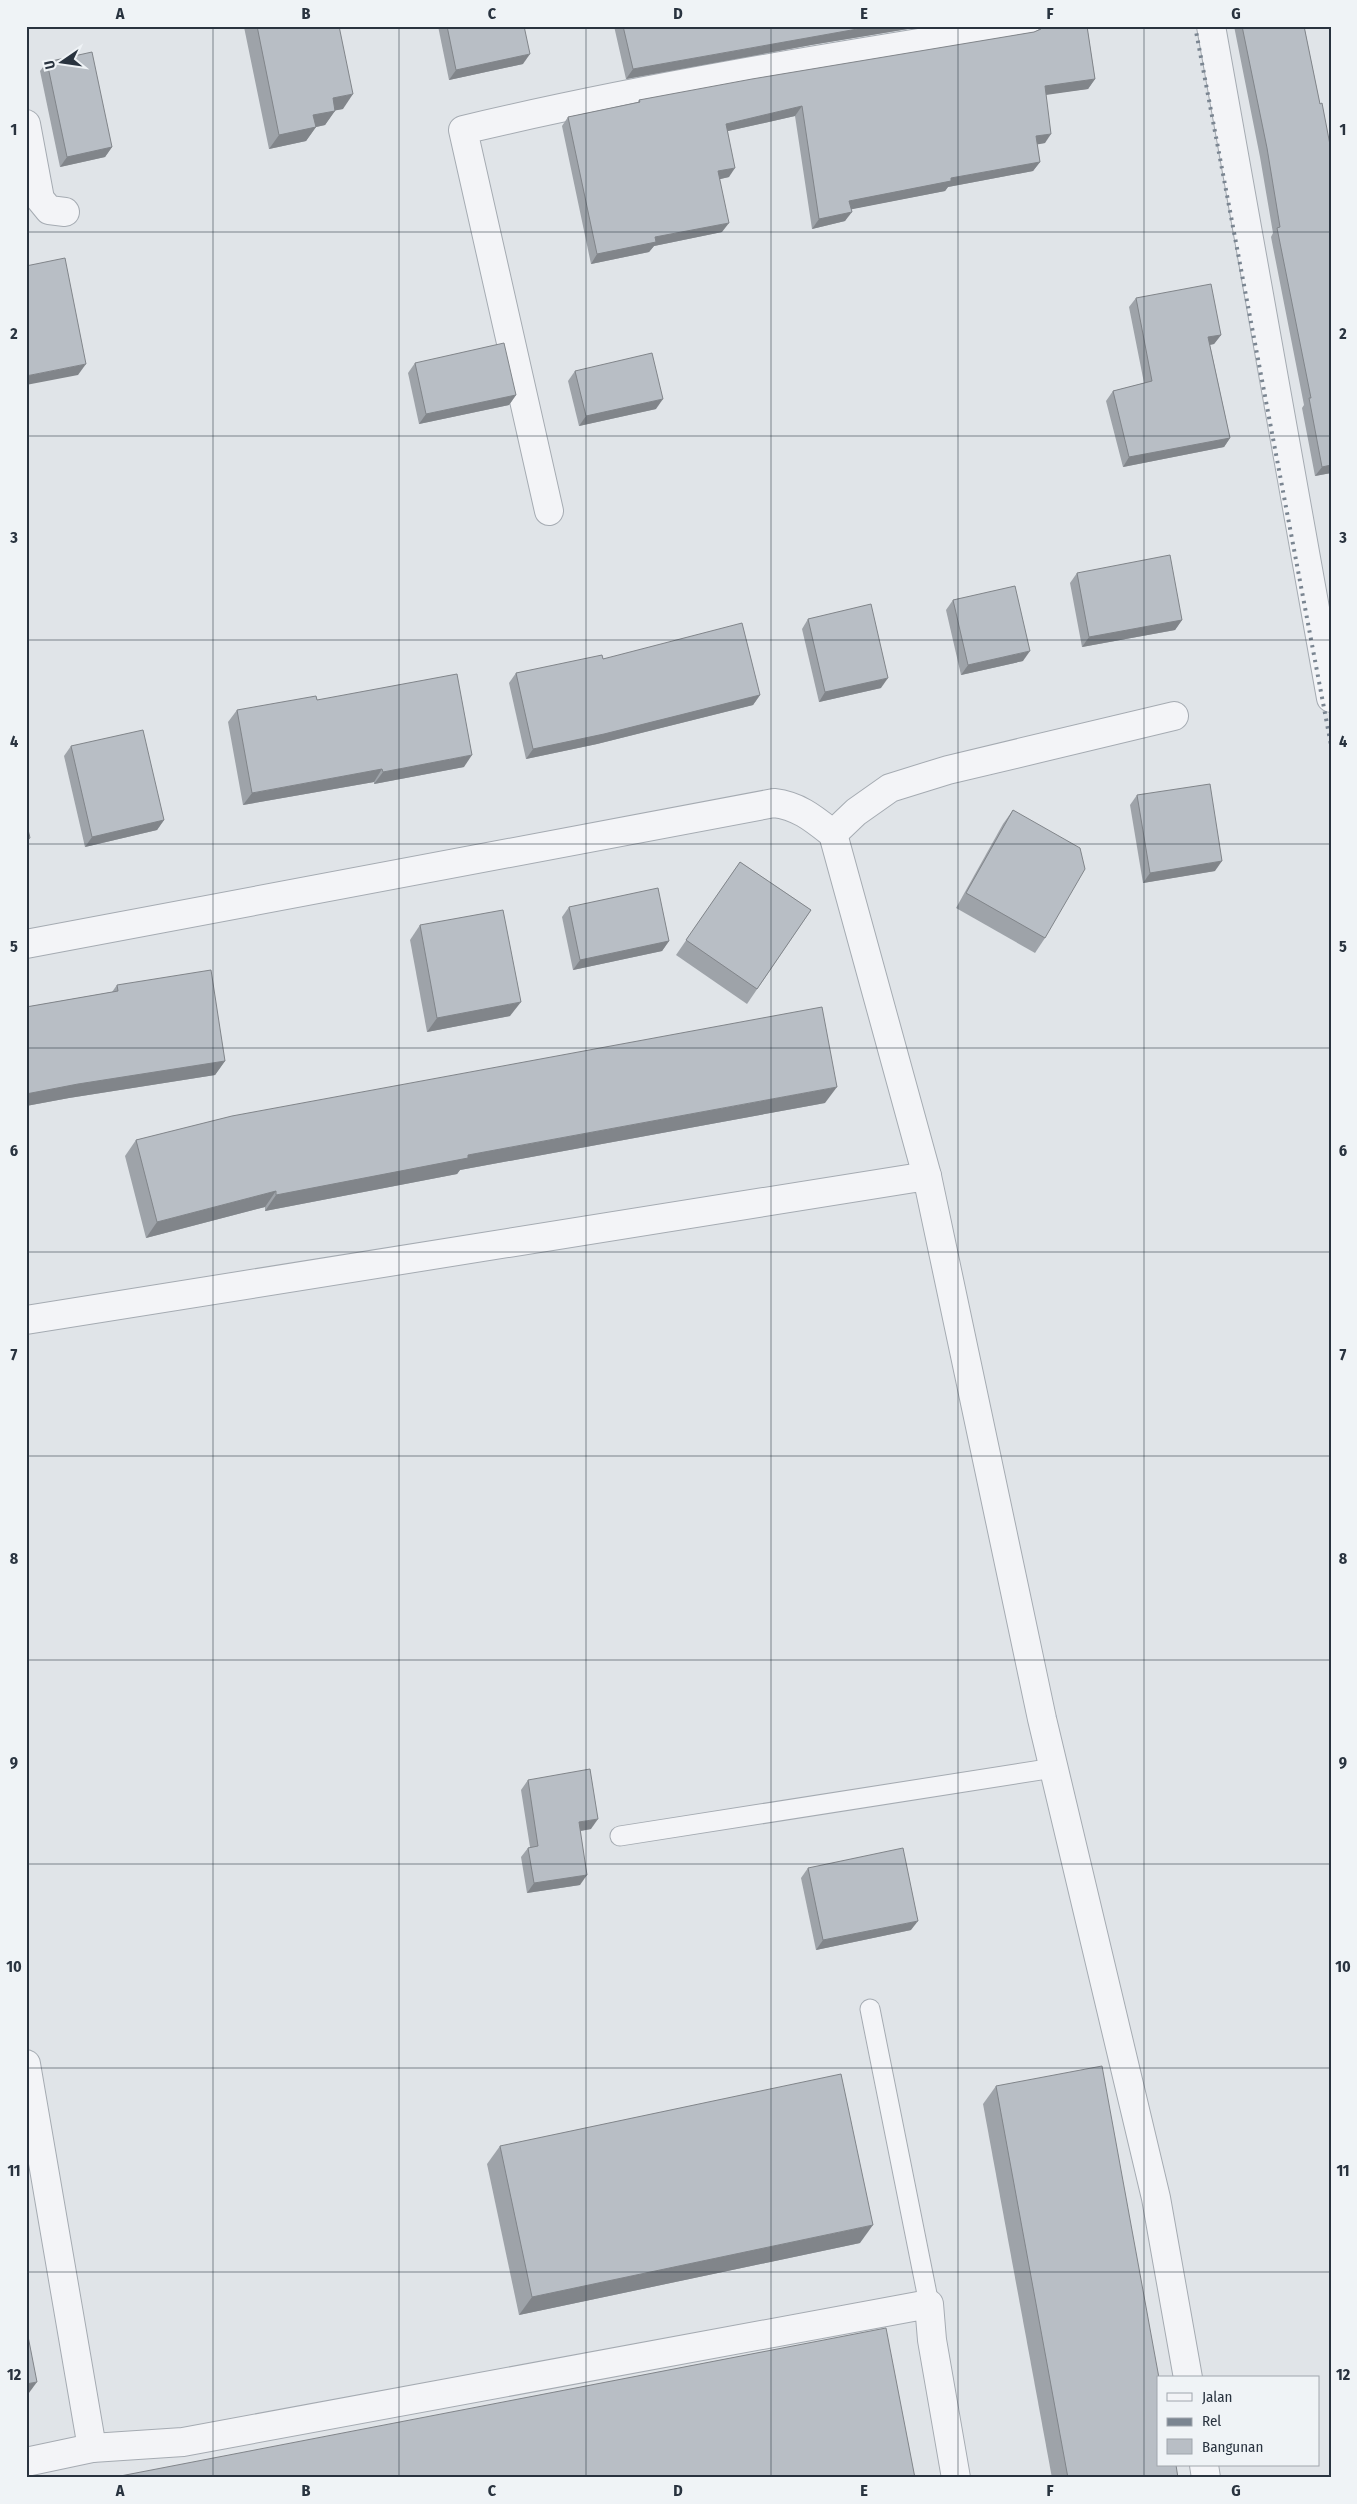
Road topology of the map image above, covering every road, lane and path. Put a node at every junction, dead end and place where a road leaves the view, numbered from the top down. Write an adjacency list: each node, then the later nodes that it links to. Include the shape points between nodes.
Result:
1 (1025, 26): 5 (street, via 868,51 537,112 463,130)
2 (1211, 26): 6 (street)
3 (26, 124): 4 (street, via 40,199 49,210)
4 (65, 212)
5 (549, 512)
6 (1331, 698)
7 (1174, 716): 8 (street, via 948,770 890,788 856,812)
8 (833, 834): 9 (street, via 791,805 774,803); 10 (street)
9 (26, 944)
10 (927, 1176): 11 (street); 12 (street)
11 (26, 1320)
12 (1054, 1768): 13 (lane); 17 (street, via 1156,2198)
13 (620, 1836)
14 (870, 2009): 16 (lane)
15 (26, 2064): 18 (street)
16 (929, 2304): 18 (street, via 183,2442); 20 (street, via 932,2340)
17 (1188, 2376)
18 (92, 2448): 19 (street)
19 (26, 2462)
20 (956, 2478)

